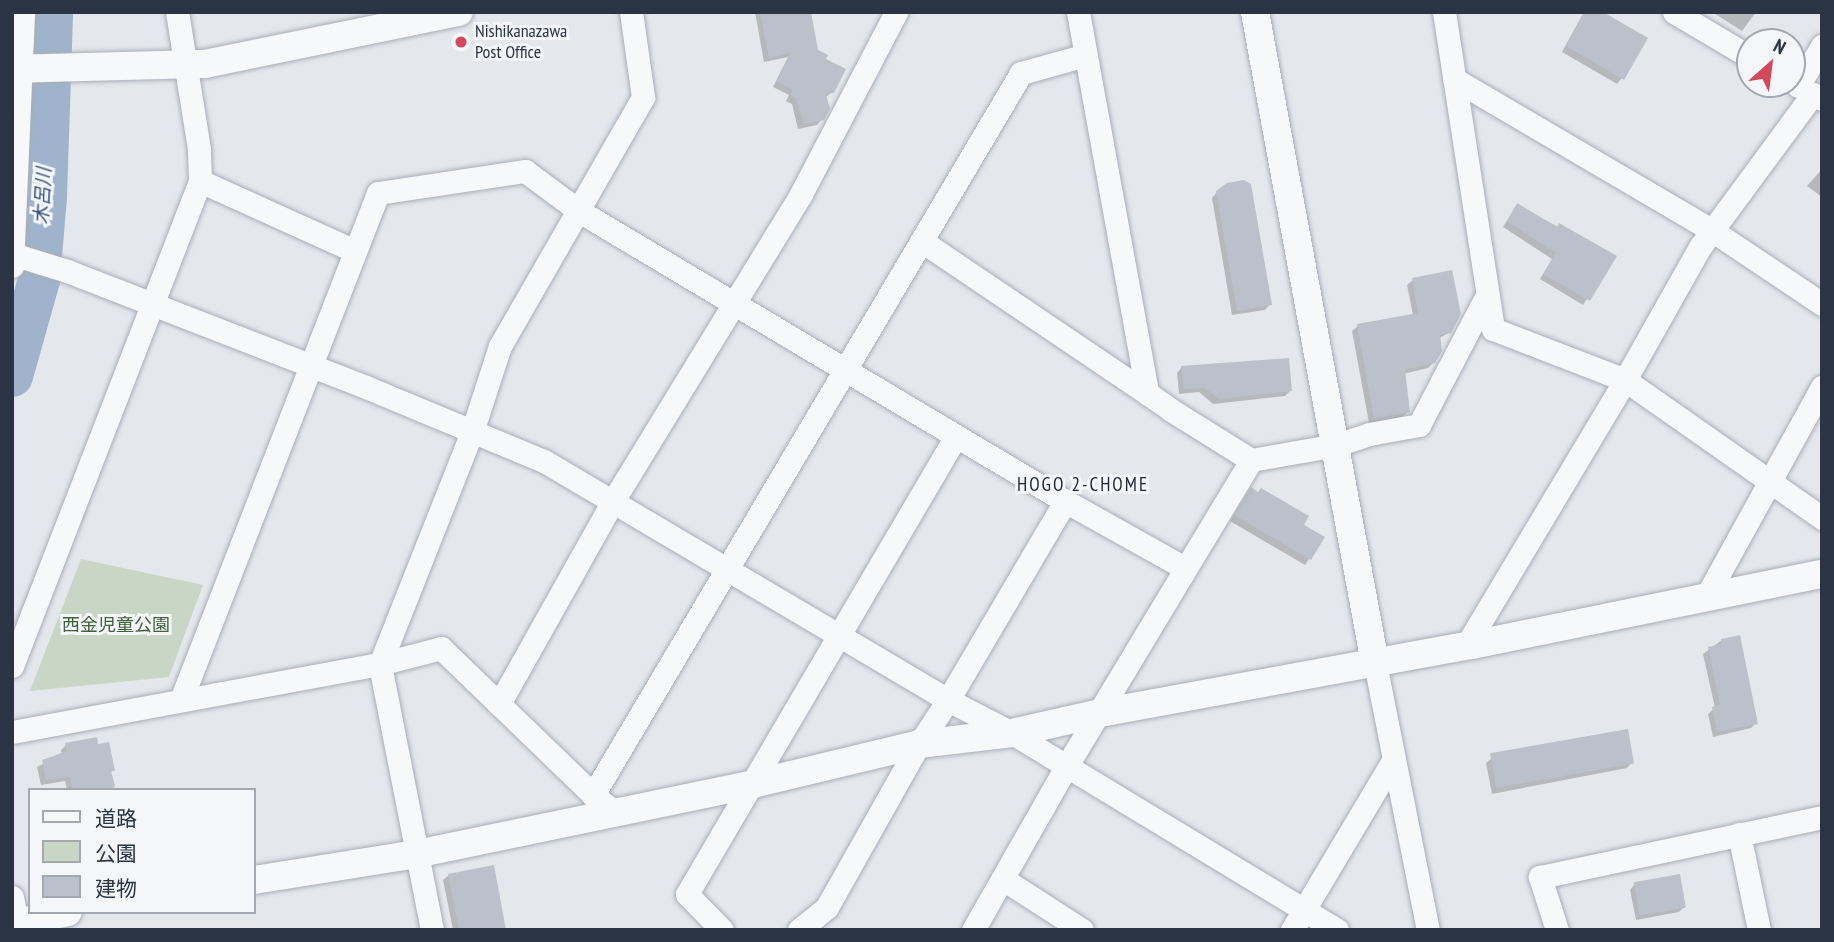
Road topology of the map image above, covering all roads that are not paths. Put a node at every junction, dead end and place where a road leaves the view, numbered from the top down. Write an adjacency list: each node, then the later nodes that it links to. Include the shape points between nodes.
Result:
1 (23, 12): 14 (street)
2 (177, 12): 13 (street)
3 (459, 12): 13 (street)
4 (631, 12): 19 (street, via 643,97)
5 (896, 12): 25 (street, via 801,194)
6 (1078, 12): 12 (street)
7 (1255, 12): 35 (street)
8 (1444, 12): 15 (street)
9 (1674, 12): 11 (street)
10 (1822, 46): 16 (street)
11 (1736, 49)
12 (1086, 55): 21 (street, via 1021,73); 32 (street)
13 (186, 65): 14 (street); 18 (street)
14 (21, 70): 23 (street)
15 (1454, 79): 20 (street); 24 (street)
16 (1806, 90)
17 (1801, 98): 20 (street)
18 (200, 181): 22 (street); 27 (street)
19 (579, 211): 22 (street, via 525,171 379,192); 25 (street); 33 (street, via 500,346)
20 (1713, 231): 26 (street); 30 (street)
21 (923, 242): 29 (street); 32 (street)
22 (355, 251): 28 (street)
23 (16, 258): 27 (street, via 67,271)
24 (1487, 295): 30 (street, via 1493,329); 35 (street, via 1419,425 1369,434)
25 (737, 303): 29 (street); 39 (street)
26 (1822, 303)
27 (152, 307): 28 (street); 49 (street)
28 (309, 366): 33 (street); 50 (street)
29 (843, 369): 34 (street); 41 (street)
30 (1625, 380): 37 (street); 46 (street)
31 (1822, 387): 37 (street)
32 (1147, 393): 36 (street)
33 (472, 432): 39 (street, via 544,461); 48 (street)
34 (956, 436): 38 (street); 45 (street)
35 (1336, 446): 36 (street); 47 (street)
36 (1251, 460): 42 (street)
37 (1768, 483): 40 (street); 44 (street)
38 (1065, 501): 42 (street); 51 (street)
39 (613, 502): 41 (street); 52 (street)
40 (1822, 518)
41 (725, 568): 45 (street); 60 (street)
42 (1185, 568): 53 (street)
43 (1822, 574): 44 (street)
44 (1706, 597): 46 (street)
45 (837, 634): 51 (street); 59 (street)
46 (1466, 646): 47 (street)
47 (1375, 663): 53 (street); 57 (street)
48 (380, 664): 50 (street); 52 (street, via 441,648); 63 (street)
49 (12, 666)
50 (181, 700): 54 (street)
51 (948, 700): 55 (street); 56 (street)
52 (499, 704): 60 (street)
53 (1100, 713): 55 (street); 58 (street)
54 (12, 732)
55 (1012, 733): 56 (street); 58 (street)
56 (919, 744): 59 (street); 71 (street, via 827,907)
57 (1394, 759): 66 (street); 76 (street)
58 (1066, 767): 64 (street); 66 (street)
59 (753, 784): 60 (street); 70 (street, via 687,894)
60 (603, 803): 63 (street)
61 (1822, 817): 62 (street)
62 (1739, 834): 77 (street, via 1539,877); 78 (street)
63 (416, 854): 65 (street); 69 (street)
64 (1003, 879): 72 (street); 73 (street)
65 (256, 880)
66 (1304, 910): 74 (street); 75 (street)
67 (53, 914): 68 (street)
68 (16, 919)
69 (432, 930)
70 (722, 930)
71 (799, 930)
72 (973, 930)
73 (1082, 930)
74 (1292, 930)
75 (1337, 930)
76 (1428, 930)
77 (1557, 930)
78 (1759, 930)

